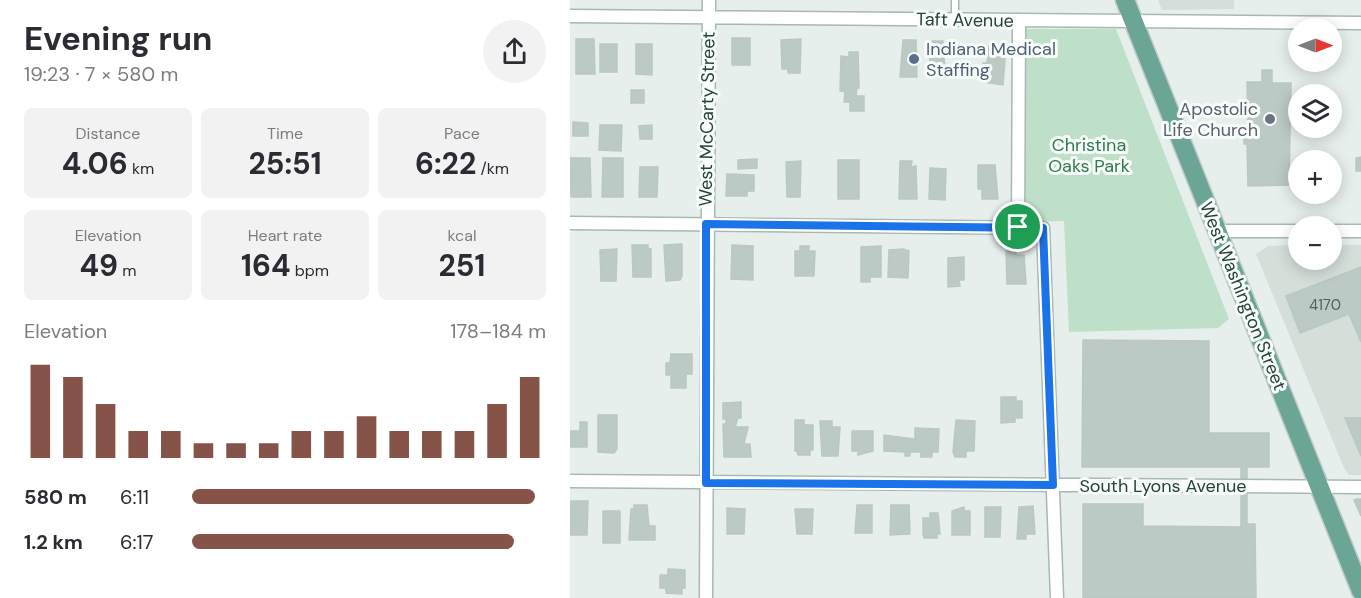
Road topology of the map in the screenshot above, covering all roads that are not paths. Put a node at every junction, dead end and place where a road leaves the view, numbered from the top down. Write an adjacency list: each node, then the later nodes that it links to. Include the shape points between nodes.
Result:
1 (709, 0): 5 (street, West McCarty Street)
2 (955, 0): 6 (lane)
3 (1125, 0): 8 (main road, West Washington Street)
4 (570, 16): 5 (street, Taft Avenue)
5 (709, 17): 6 (street, Taft Avenue); 11 (street, West McCarty Street)
6 (955, 20): 7 (street, Taft Avenue)
7 (1019, 20): 8 (street, Taft Avenue); 12 (street)
8 (1133, 21): 9 (street, Taft Avenue); 13 (main road, West Washington Street)
9 (1361, 23)
10 (570, 223): 11 (street)
11 (706, 224): 12 (street); 18 (street, West McCarty Street)
12 (1018, 227): 19 (street, via 1043,228)
13 (1217, 231): 14 (street); 20 (main road, West Washington Street)
14 (1288, 231)
15 (1342, 231): 16 (street)
16 (1361, 231)
17 (570, 481): 18 (street, South Lyons Avenue)
18 (706, 483): 19 (street, South Lyons Avenue); 23 (street, West McCarty Street)
19 (1053, 485): 20 (street, South Lyons Avenue); 24 (street)
20 (1319, 486): 21 (street, South Lyons Avenue); 22 (main road, West Washington Street)
21 (1361, 487)
22 (1361, 591)
23 (706, 598)
24 (1057, 598)

